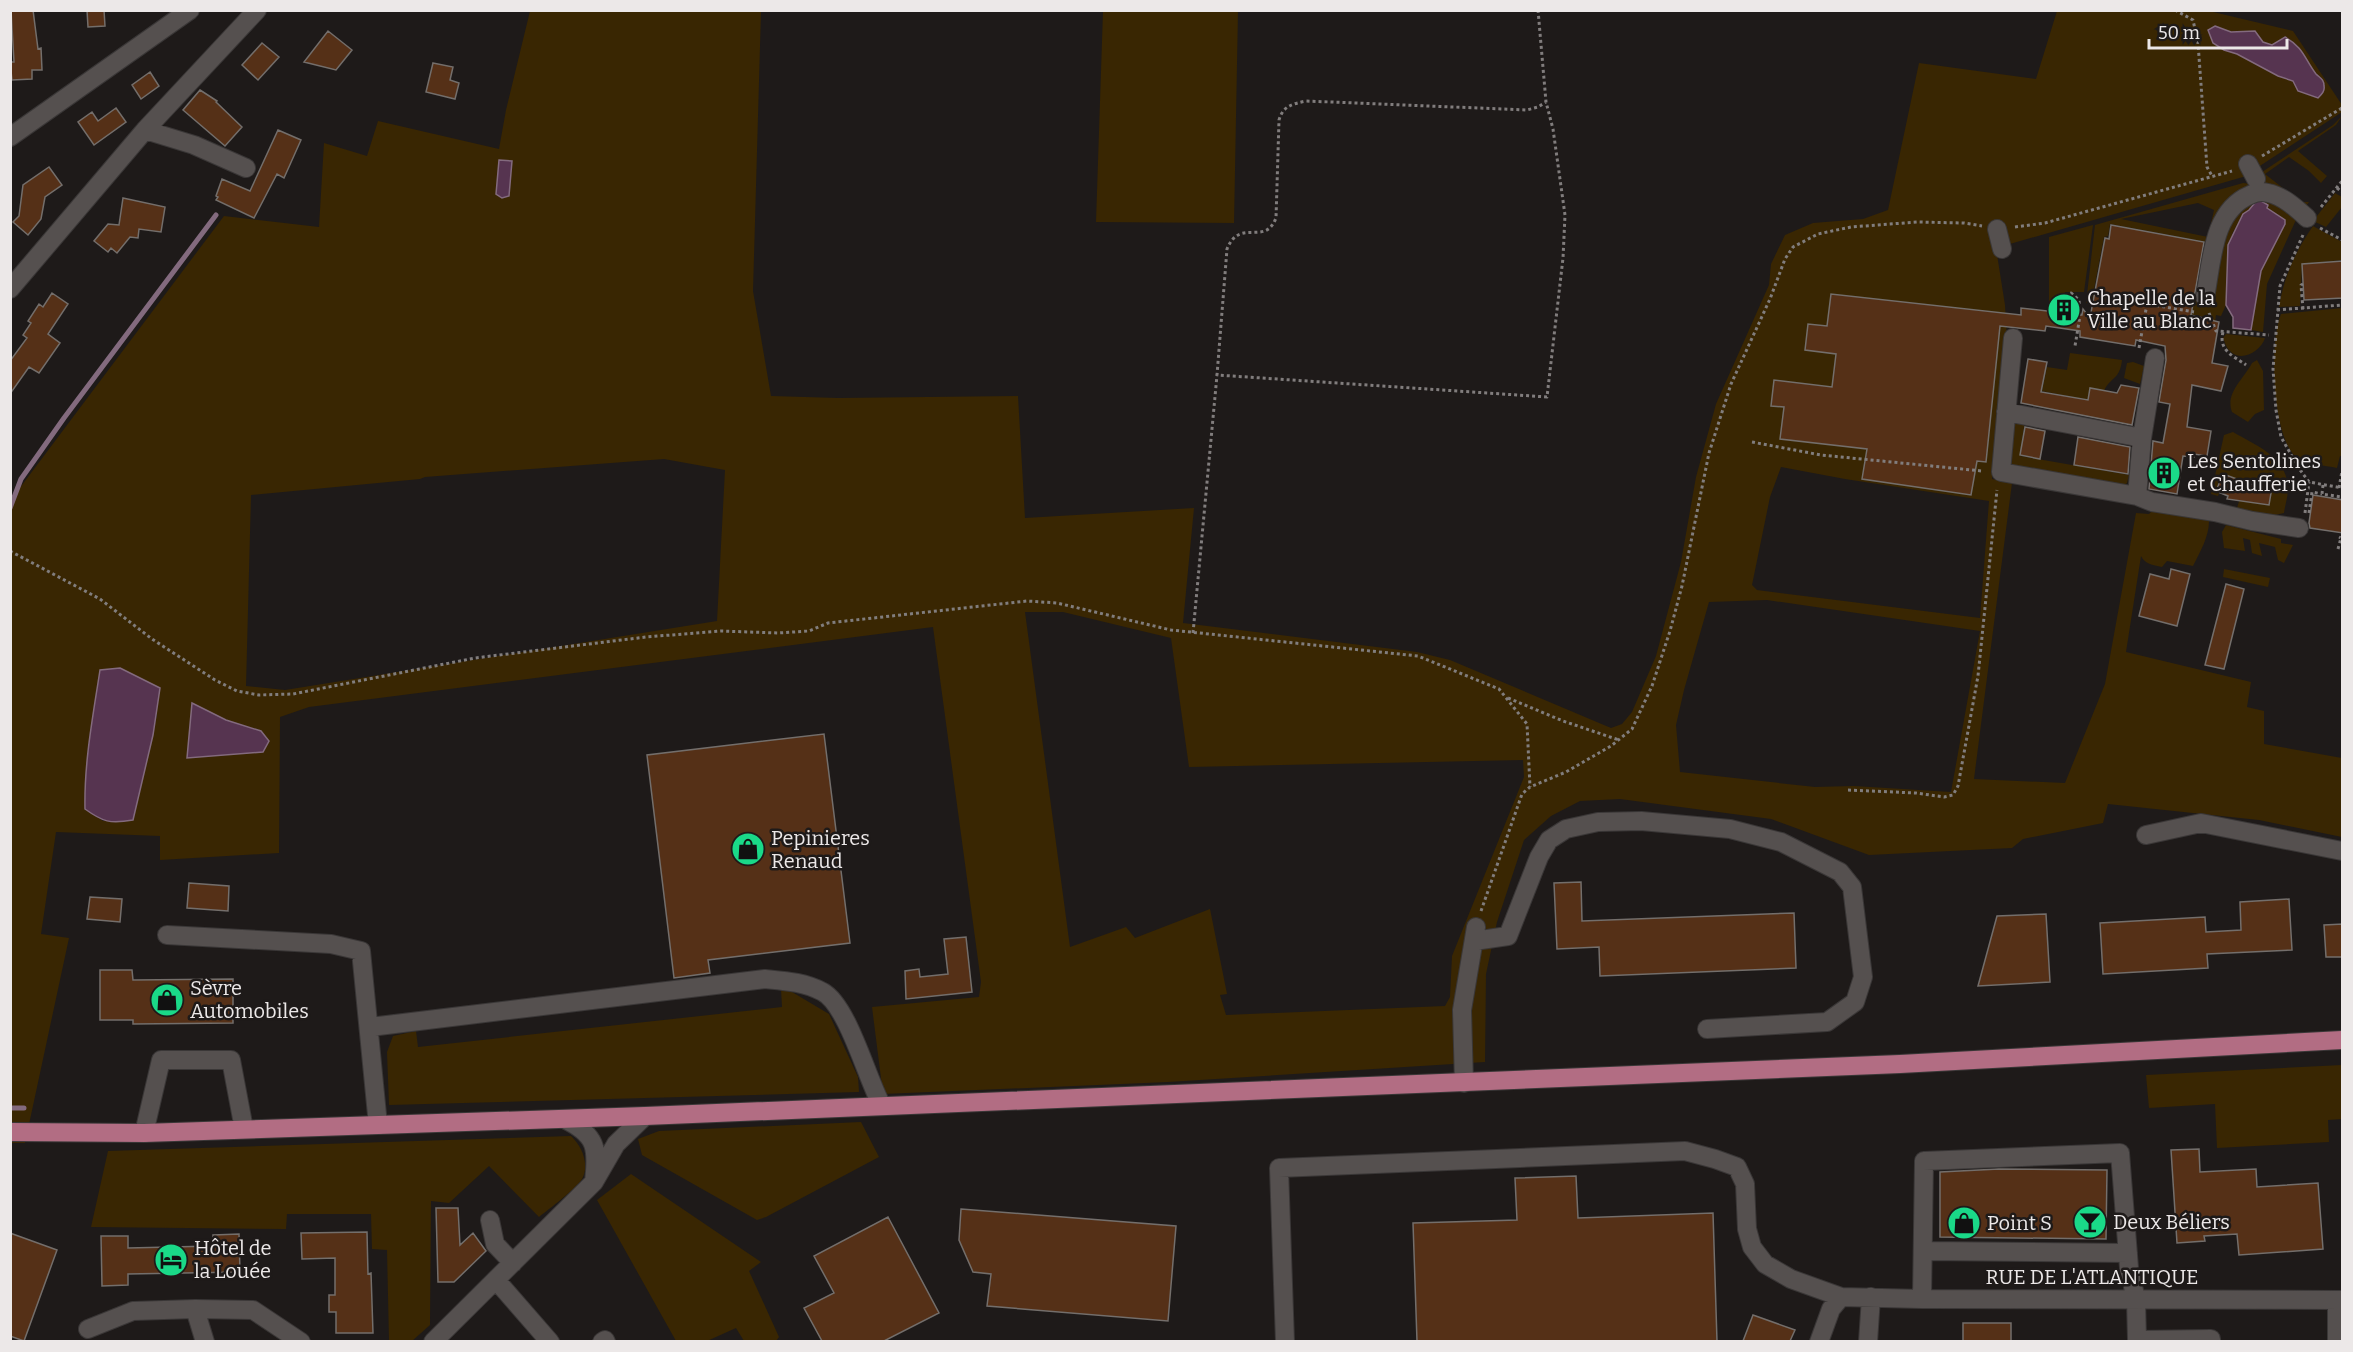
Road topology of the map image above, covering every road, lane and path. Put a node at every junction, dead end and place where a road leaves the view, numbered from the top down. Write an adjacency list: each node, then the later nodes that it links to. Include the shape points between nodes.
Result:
1 (190, 10): 8 (street)
2 (257, 10): 7 (street)
3 (1538, 10): 5 (path)
4 (2175, 10): 10 (path, via 2193,21 2199,43 2207,167)
5 (1546, 102): 31 (path, via 1527,110 1306,101 1286,107 1278,127 1276,218 1273,225 1261,232 1234,236 1227,249); 31 (path, via 1565,215 1547,397)
6 (2343, 108): 10 (path, via 2252,172)
7 (145, 130): 9 (street, via 194,145); 19 (street)
8 (10, 136)
9 (246, 168)
10 (2212, 176): 15 (path, via 2045,223)
11 (2343, 181): 12 (path)
12 (2337, 188): 13 (path); 14 (path)
13 (2343, 192)
14 (2312, 222): 16 (path); 21 (street, via 2270,193 2257,192 2235,204 2220,226); 24 (path, via 2280,286)
15 (1997, 229): 17 (street); 50 (path, via 1917,222 1851,227 1818,234 1793,247 1731,384 1709,453 1682,586 1652,686 1632,729)
16 (2343, 240)
17 (2002, 249)
18 (2303, 284): 23 (path)
19 (10, 289)
20 (2067, 297): 28 (path, via 2071,293 2079,300)
21 (2205, 297)
22 (2343, 305): 23 (path)
23 (2303, 309): 24 (path)
24 (2277, 310): 37 (path, via 2273,369 2276,410 2285,446)
25 (2223, 332): 26 (path); 29 (path, via 2216,331 2208,311 2147,304); 30 (path, via 2221,339 2229,354)
26 (2270, 335)
27 (2013, 338): 32 (street)
28 (2075, 346)
29 (2146, 356): 33 (street)
30 (2247, 365)
31 (1217, 375): 48 (path)
32 (2006, 412): 33 (street); 36 (street)
33 (2142, 438): 41 (street)
34 (1752, 442): 36 (path, via 1821,454)
35 (2343, 471): 39 (path)
36 (2001, 472): 41 (street); 52 (path, via 1978,676 1959,786 1953,795 1944,797)
37 (2309, 482): 38 (path); 43 (path)
38 (2324, 485): 39 (path); 40 (path)
39 (2341, 488)
40 (2322, 494): 42 (path); 44 (path, via 2312,492)
41 (2137, 496): 44 (street, via 2252,521)
42 (2340, 497)
43 (2306, 509)
44 (2304, 521)
45 (2339, 537): 46 (path)
46 (2338, 549)
47 (10, 551): 48 (path, via 100,599 214,680 259,696 293,694 475,658 635,638 721,631 809,631 828,623 1027,602 1057,603)
48 (1193, 633): 49 (path, via 1418,656 1499,689)
49 (1506, 697): 50 (path); 51 (path, via 1527,723)
50 (1618, 740): 51 (path, via 1566,772)
51 (1530, 787): 55 (path, via 1522,794)
52 (1848, 790)
53 (2146, 835): 54 (street, via 2201,823)
54 (2343, 851)
55 (1475, 934): 58 (street, via 1508,936 1549,840 1566,829 1598,822 1641,821 1730,829 1781,842 1840,872 1852,887 1863,977 1855,1002 1827,1022); 60 (street, via 1462,1010)
56 (168, 935): 57 (street, via 331,944 361,951)
57 (370, 1027): 61 (street, via 765,979 799,982 825,993 841,1011); 64 (street)
58 (1707, 1029)
59 (2343, 1040): 60 (main road, via 1900,1065)
60 (1464, 1083): 61 (main road)
61 (882, 1106): 62 (main road)
62 (645, 1116): 63 (main road); 68 (street, via 616,1144)
63 (564, 1119): 64 (main road); 68 (street, via 586,1131 592,1141 596,1152)
64 (378, 1125): 65 (main road)
65 (244, 1130): 67 (main road); 67 (street, via 231,1060 161,1060)
66 (10, 1132): 67 (main road)
67 (144, 1133)
68 (594, 1182): 72 (street)
69 (490, 1220): 72 (street, via 495,1244)
70 (1923, 1251): 71 (street); 71 (street, via 1924,1161 2120,1153); 76 (street)
71 (2128, 1252): 77 (street)
72 (513, 1263): 73 (street)
73 (496, 1280): 83 (street); 84 (street)
74 (1841, 1297): 75 (street, RUE DE L'ATLANTIQUE); 85 (street, RUE DE L'ATLANTIQUE, via 1791,1279 1765,1264 1752,1247 1745,1184 1737,1167 1685,1151 1279,1168); 86 (street, via 1831,1309)
75 (1871, 1298): 76 (street, RUE DE L'ATLANTIQUE); 87 (street)
76 (1922, 1299): 77 (street, RUE DE L'ATLANTIQUE)
77 (2136, 1300): 78 (street, RUE DE L'ATLANTIQUE); 88 (street, via 2137,1340)
78 (2340, 1300): 89 (street)
79 (195, 1309): 80 (street, via 133,1311); 81 (street); 82 (street, via 253,1310)
80 (87, 1329)
81 (205, 1341)
82 (301, 1341)
83 (433, 1341)
84 (550, 1341)
85 (1285, 1341)
86 (1819, 1341)
87 (1868, 1341)
88 (2211, 1341)
89 (2337, 1341)

